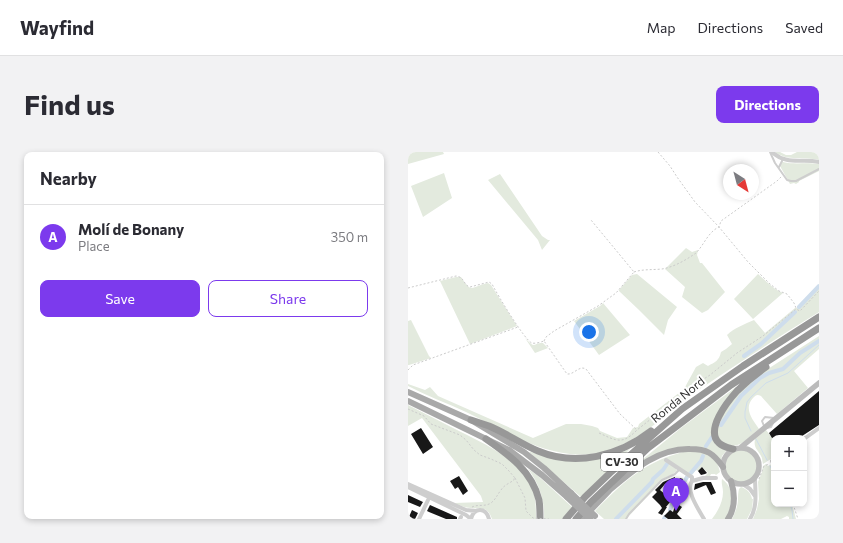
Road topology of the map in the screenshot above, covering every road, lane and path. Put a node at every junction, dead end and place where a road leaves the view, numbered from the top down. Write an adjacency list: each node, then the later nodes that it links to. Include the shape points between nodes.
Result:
1 (658, 152): 9 (path, via 695,202)
2 (771, 152): 3 (street); 5 (lane)
3 (783, 159): 4 (street); 5 (lane)
4 (819, 162)
5 (779, 168): 7 (lane)
6 (818, 169): 7 (lane, via 796,181 787,180)
7 (783, 174): 9 (path, via 721,221)
8 (591, 220): 10 (path)
9 (719, 227): 10 (path, via 696,252 673,266); 13 (path, via 770,284 790,296)
10 (634, 272): 17 (path, via 616,292 598,306 554,331)
11 (408, 288): 15 (path, via 456,276 462,278 470,287 489,282)
12 (819, 291): 13 (path, via 800,311)
13 (796, 309): 27 (path)
14 (819, 317): 24 (highway, Ronda Nord / CV-30)
15 (518, 326): 17 (path, via 530,343); 19 (path, via 413,365)
16 (819, 328): 18 (highway, Ronda Nord / CV-30)
17 (544, 341): 27 (path, via 567,374 584,367 620,414)
18 (788, 348): 34 (highway, Ronda Nord / CV-30, via 731,385); 35 (highway, via 737,391 720,416 715,428 715,437 724,447)
19 (408, 370)
20 (819, 384): 30 (street)
21 (408, 392): 25 (main road)
22 (408, 401): 33 (main road)
23 (408, 409): 42 (path, via 424,416 431,424 460,435 480,455 502,464)
24 (682, 409): 25 (highway, via 632,444 617,451 581,459 561,458 539,452); 63 (highway, Ronda Nord / CV-30, via 590,492)
25 (471, 420): 51 (main road, via 524,452 544,468)
26 (819, 428): 28 (street)
27 (637, 430): 29 (path, via 629,437 618,440)
28 (815, 431): 31 (street); 32 (street)
29 (599, 433)
30 (755, 434): 35 (street); 36 (street)
31 (819, 435)
32 (807, 437)
33 (486, 439): 51 (main road, via 509,450); 61 (highway, via 513,459 532,482 539,501)
34 (659, 441): 50 (main road); 64 (highway, Ronda Nord / CV-30, via 616,477)
35 (737, 448): 36 (street); 39 (street, via 728,454)
36 (752, 451): 41 (street, via 759,461 759,470)
37 (666, 460): 40 (street)
38 (771, 461): 48 (path, via 764,466)
39 (723, 467): 45 (street, via 725,475); 50 (main road, via 708,452 685,448 676,450 652,459)
40 (680, 469): 44 (street, via 692,477); 66 (lane, via 662,480)
41 (755, 477): 47 (street); 48 (street)
42 (514, 478): 55 (path, via 502,488 492,502); 62 (path, bridge, via 525,498 526,510 533,518)
43 (716, 478): 44 (street)
44 (692, 480): 67 (street, via 691,492)
45 (731, 481): 47 (street); 68 (main road, via 734,501)
46 (408, 484): 56 (street, via 466,510)
47 (743, 484): 52 (street)
48 (755, 486): 52 (street)
49 (408, 487): 53 (street)
50 (606, 493): 65 (main road)
51 (569, 495): 57 (main road, bridge)
52 (756, 496): 69 (street, via 756,504)
53 (429, 498): 58 (street); 59 (street)
54 (794, 507): 70 (path)
55 (471, 508)
56 (476, 511): 59 (street); 60 (street, via 482,510)
57 (594, 518)
58 (418, 519)
59 (471, 519)
60 (489, 519)
61 (540, 519)
62 (548, 519)
63 (566, 519)
64 (576, 519)
65 (582, 519)
66 (626, 519)
67 (704, 519)
68 (728, 519)
69 (750, 519)
70 (798, 519)

